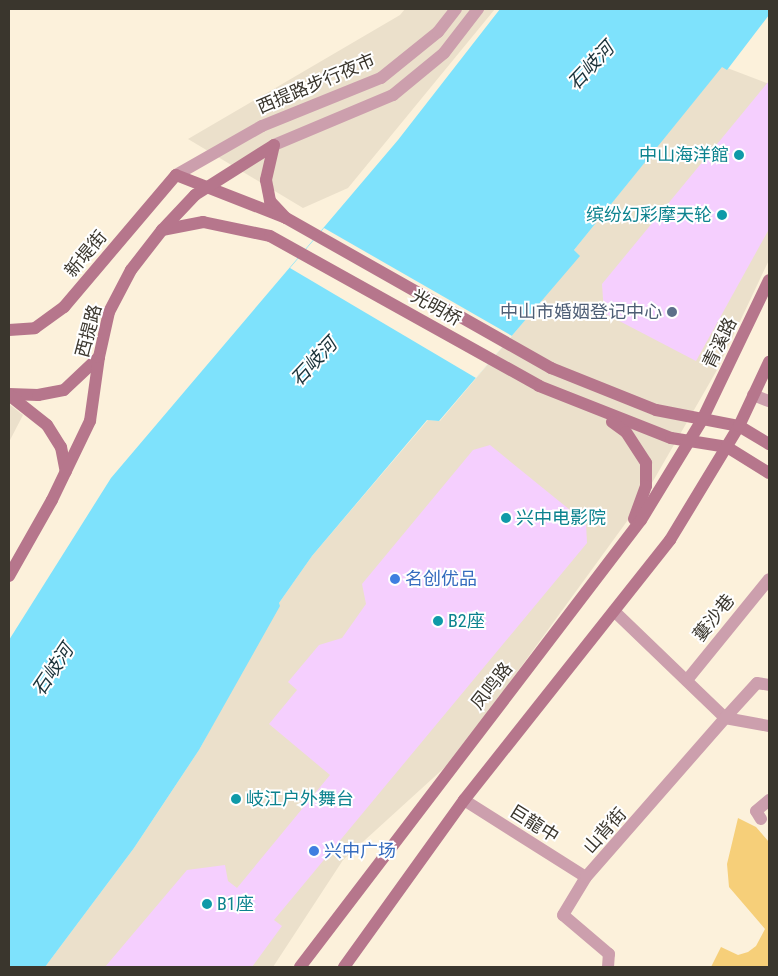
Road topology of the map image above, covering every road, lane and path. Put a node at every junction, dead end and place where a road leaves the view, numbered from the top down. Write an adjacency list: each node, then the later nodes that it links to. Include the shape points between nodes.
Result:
1 (456, 9): 4 (street, 西提路步行夜市, via 438,32 381,78 262,126)
2 (478, 9): 3 (street, via 444,53 393,94)
3 (274, 146): 5 (street, 西提路); 6 (street, 光明桥, via 266,180 270,201)
4 (176, 175): 5 (street); 9 (street, 新堤街, via 64,308 35,328)
5 (204, 188): 6 (street); 7 (street, 西提路)
6 (286, 218): 16 (street, 光明桥, via 551,368 656,410)
7 (162, 230): 10 (street, 西提路, via 131,270 109,312); 15 (street, 光明桥, via 203,222 270,236 539,386)
8 (769, 280): 16 (street, 青溪路)
9 (9, 330)
10 (99, 356): 12 (street, via 64,390 38,395); 21 (street, 西提路, via 90,421)
11 (769, 362): 13 (street)
12 (9, 395): 21 (street, via 47,425 61,447)
13 (753, 395): 14 (street); 17 (street)
14 (769, 401)
15 (594, 409): 18 (street, 光明桥); 23 (street, via 626,432 646,463 646,486 640,508)
16 (702, 420): 17 (street, 光明桥); 18 (street, 凤鸣路)
17 (739, 426): 19 (street); 20 (street)
18 (690, 442): 20 (street, 光明桥); 23 (street, 凤鸣路)
19 (769, 444)
20 (727, 447): 22 (street); 26 (street, via 670,540)
21 (66, 472): 24 (street, 西提路)
22 (769, 473)
23 (616, 553): 35 (street, 凤鸣路)
24 (9, 576)
25 (769, 579): 27 (street, 蔞沙巷)
26 (614, 611): 27 (street); 31 (street)
27 (687, 680): 29 (street)
28 (769, 685): 29 (street, 山背街, via 758,683)
29 (725, 718): 30 (street); 34 (street, 山背街)
30 (769, 726)
31 (464, 800): 34 (street, 巨龍中); 36 (street)
32 (769, 800): 33 (street, via 756,811)
33 (761, 819)
34 (586, 877): 37 (street, 山背街, via 563,915 609,954)
35 (300, 967)
36 (344, 967)
37 (608, 967)

